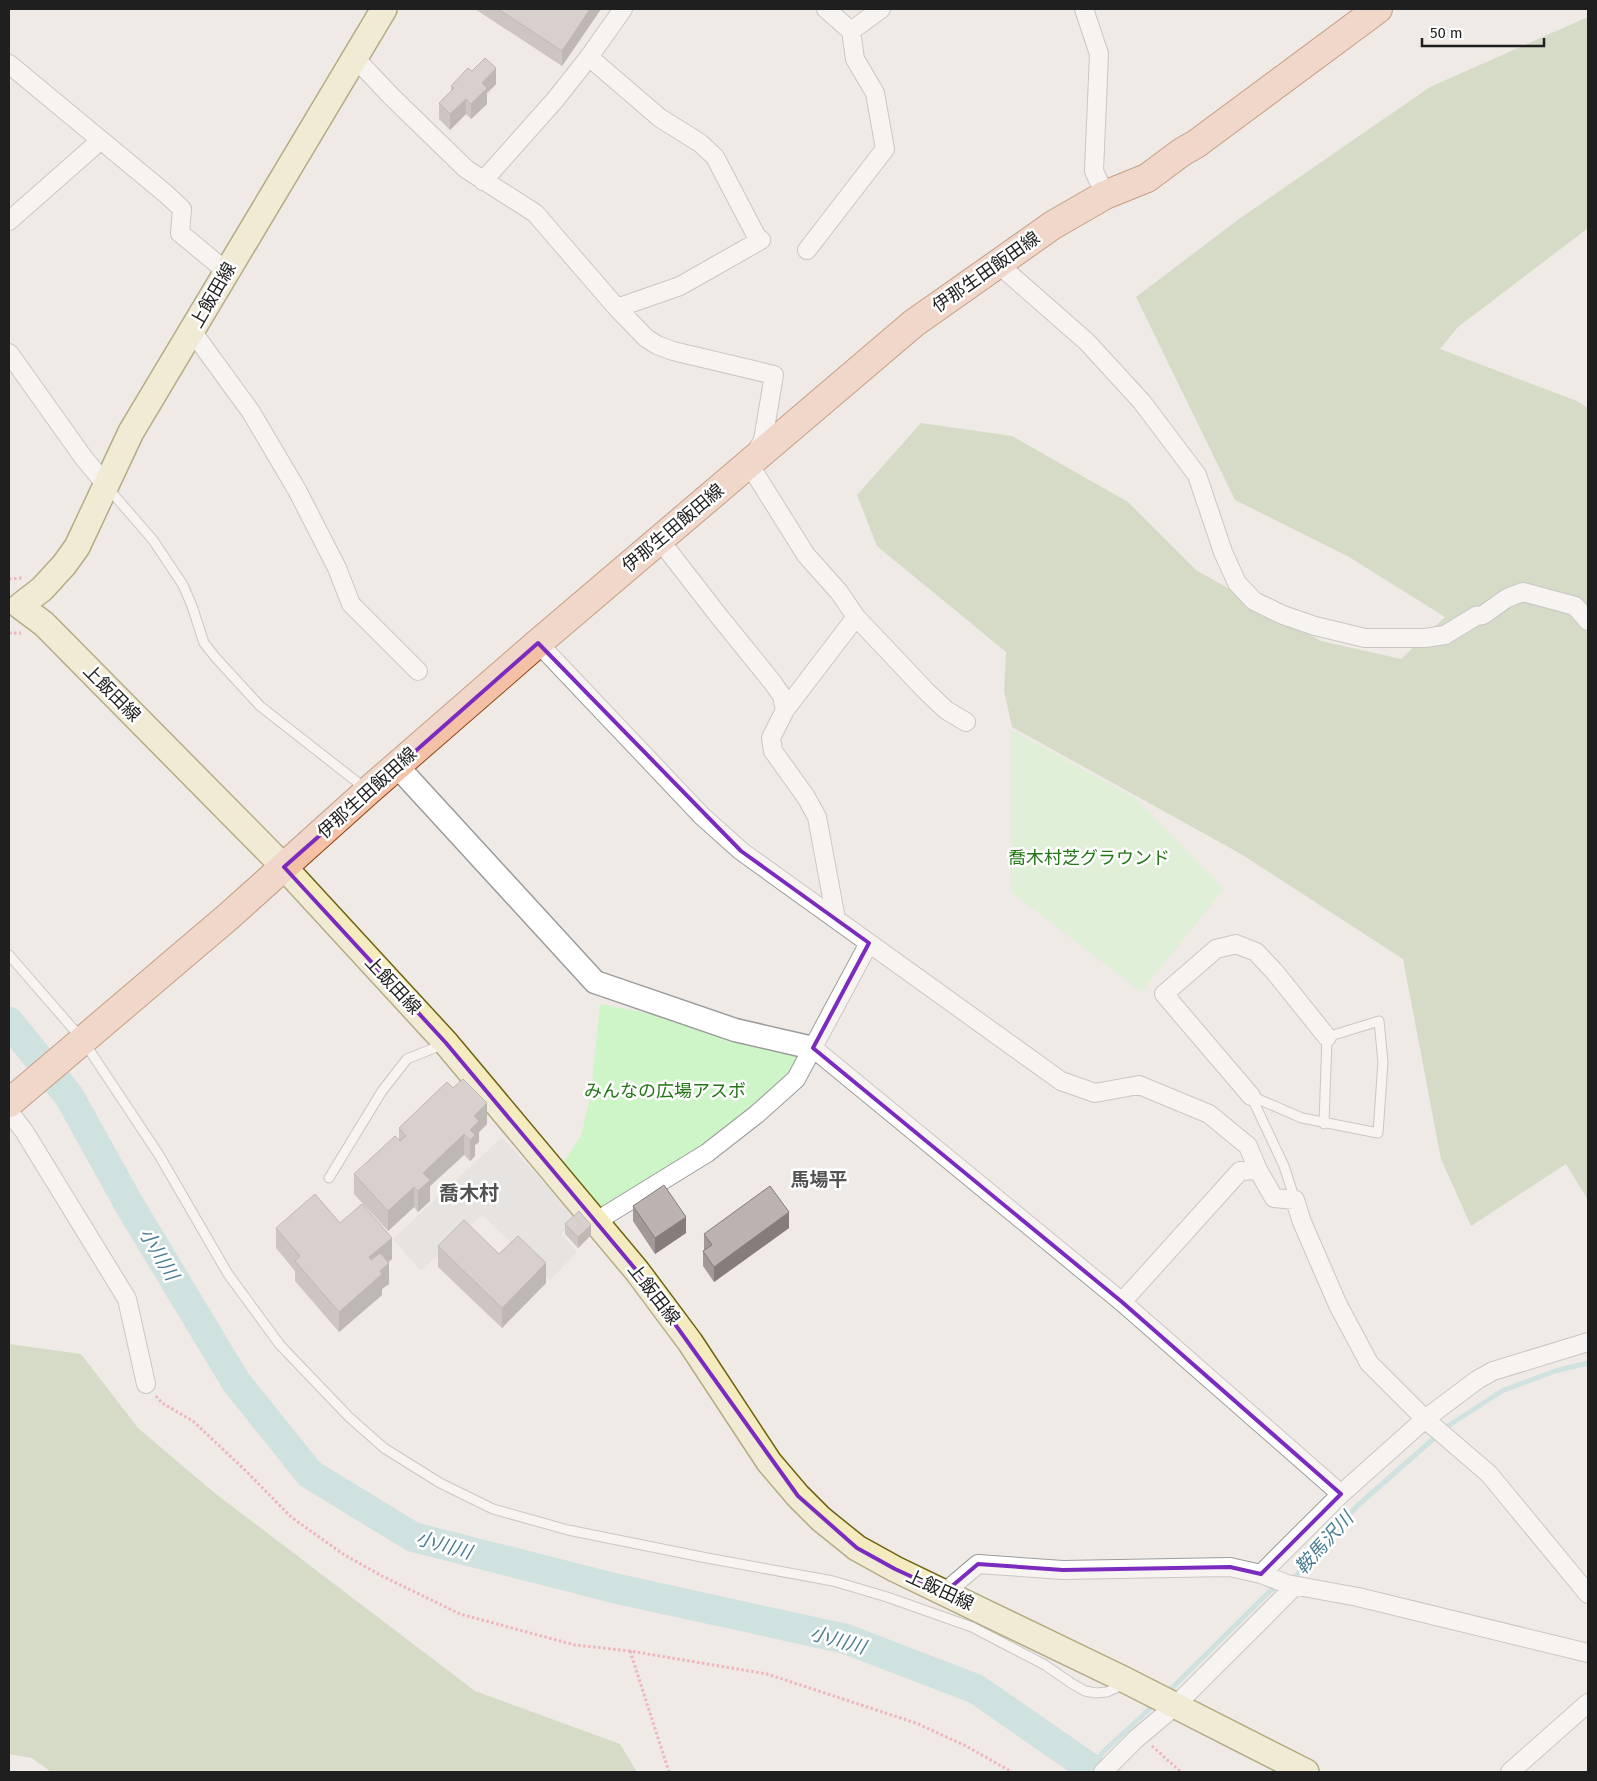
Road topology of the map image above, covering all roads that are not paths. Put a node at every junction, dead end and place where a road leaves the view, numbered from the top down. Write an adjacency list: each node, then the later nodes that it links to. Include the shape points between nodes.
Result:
1 (384, 9): 9 (main road, 上飯田線)
2 (623, 9): 8 (street)
3 (826, 9): 7 (street)
4 (881, 9): 7 (street)
5 (1084, 9): 13 (street, via 1099,54 1094,171)
6 (1378, 9): 13 (main road, 伊那生田飯田線, via 1147,178)
7 (851, 31): 15 (street, via 856,59 875,93 885,149)
8 (589, 57): 12 (street, via 556,100); 18 (street, via 660,118 700,143 715,157 760,241 680,286)
9 (355, 58): 12 (street, via 466,169); 17 (main road, 上飯田線)
10 (9, 64): 11 (street)
11 (101, 140): 14 (street); 17 (street, via 182,210 180,233)
12 (483, 181): 18 (street, via 534,213)
13 (1105, 195): 16 (main road, 伊那生田飯田線)
14 (9, 221)
15 (807, 250)
16 (997, 263): 21 (main road, 伊那生田飯田線, via 914,322); 26 (street, via 1087,342 1142,402 1197,475 1237,583 1254,601 1315,626 1365,638 1444,635 1523,592 1575,606)
17 (226, 271): 19 (main road, 上飯田線)
18 (617, 308): 21 (street, via 657,345 774,374 763,440)
19 (192, 331): 22 (main road, 上飯田線, via 131,432); 28 (street, via 252,412 297,490 352,604)
20 (9, 353): 22 (street)
21 (749, 464): 23 (main road, 伊那生田飯田線); 25 (street, via 806,555)
22 (106, 485): 24 (main road, 上飯田線, via 77,547 64,565 42,589); 32 (lane, via 154,540 183,585 204,643 216,658 260,706)
23 (660, 538): 27 (main road, 伊那生田飯田線); 29 (street, via 773,683 782,696)
24 (13, 604): 33 (main road, 上飯田線, via 44,624)
25 (856, 617): 29 (street); 30 (street, via 925,690 946,710)
26 (1588, 620)
27 (538, 643): 31 (main road, 伊那生田飯田線); 34 (street, via 702,816 740,851)
28 (418, 672)
29 (785, 710): 34 (street, via 771,738 773,751 817,817)
30 (966, 722)
31 (397, 766): 32 (main road, 伊那生田飯田線); 40 (street, via 595,982 735,1030)
32 (368, 791): 33 (main road, 伊那生田飯田線)
33 (284, 867): 38 (main road, 伊那生田飯田線); 39 (main road, 上飯田線)
34 (836, 919): 35 (street)
35 (869, 942): 40 (street); 44 (street, via 1061,1081 1095,1093 1138,1085 1209,1114 1248,1146)
36 (9, 955): 38 (lane)
37 (1327, 1037): 41 (street, via 1256,952 1236,944 1216,949 1164,994); 43 (lane); 43 (lane, via 1379,1021 1383,1062 1378,1133)
38 (80, 1041): 42 (main road, 伊那生田飯田線); 58 (lane, via 159,1155 228,1274 280,1345 349,1417 384,1448 440,1483 493,1509 568,1530 833,1581 887,1597 972,1627 1046,1666 1085,1691 1107,1692)
39 (446, 1043): 45 (lane, via 407,1059 382,1091); 47 (main road, 上飯田線)
40 (813, 1048): 47 (street, via 796,1079 757,1114 707,1152); 48 (street)
41 (1251, 1096): 43 (lane); 46 (lane, via 1284,1166)
42 (10, 1109): 50 (street, via 127,1298)
43 (1324, 1124)
44 (1258, 1170): 46 (street, via 1274,1198); 48 (street, via 1240,1171)
45 (329, 1178)
46 (1295, 1200): 51 (street, via 1338,1304 1369,1363)
47 (595, 1222): 55 (main road, 上飯田線, via 637,1271 690,1342 769,1462 798,1496 857,1548)
48 (1122, 1302): 52 (street)
49 (1588, 1342): 51 (street, via 1493,1371 1477,1380)
50 (146, 1384)
51 (1428, 1421): 52 (street); 56 (street, via 1489,1474)
52 (1341, 1494): 53 (street)
53 (1261, 1574): 54 (street); 55 (street, via 1230,1567 1064,1570 978,1564)
54 (1295, 1586): 57 (street, via 1358,1597); 60 (street)
55 (945, 1592): 58 (main road, 上飯田線)
56 (1588, 1594)
57 (1588, 1653)
58 (1130, 1683): 60 (main road, 上飯田線)
59 (1588, 1703): 63 (street)
60 (1172, 1705): 61 (street); 62 (main road, 上飯田線)
61 (1103, 1772)
62 (1306, 1772)
63 (1510, 1772)

